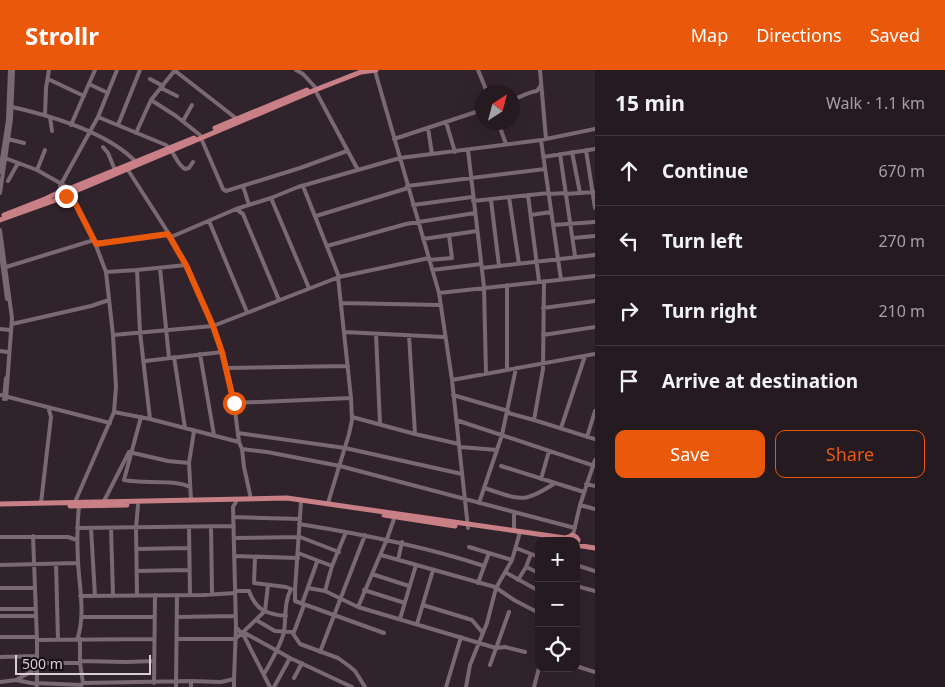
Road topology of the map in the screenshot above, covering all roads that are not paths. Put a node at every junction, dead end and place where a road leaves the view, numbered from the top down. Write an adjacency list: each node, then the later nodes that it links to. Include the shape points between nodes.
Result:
1 (12, 70): 27 (street); 61 (street)
2 (50, 70): 12 (street)
3 (93, 70): 14 (street)
4 (117, 70): 20 (street)
5 (140, 70): 36 (street)
6 (174, 70): 17 (street); 32 (street)
7 (296, 70): 18 (street)
8 (358, 70): 18 (main road)
9 (478, 70): 15 (street)
10 (540, 70): 16 (street)
11 (374, 71): 18 (main road, via 361,72); 45 (street)
12 (48, 79): 21 (street); 29 (street)
13 (150, 80): 17 (street)
14 (89, 84): 20 (street); 21 (street)
15 (484, 85)
16 (541, 85): 19 (street); 24 (street)
17 (162, 87): 22 (street); 25 (street)
18 (315, 88): 32 (main road); 43 (main road); 54 (street)
19 (537, 91): 23 (street); 24 (street)
20 (108, 93): 31 (street)
21 (84, 96): 35 (street)
22 (177, 96)
23 (520, 96)
24 (542, 96): 46 (street)
25 (151, 100): 33 (street); 42 (street)
26 (192, 105): 33 (street)
27 (12, 107): 29 (street); 44 (street)
28 (475, 112): 34 (street)
29 (44, 115): 30 (street)
30 (50, 117): 35 (street); 40 (street)
31 (98, 117): 36 (street); 41 (street)
32 (237, 119): 43 (main road)
33 (183, 121): 43 (street)
34 (446, 122): 37 (street); 57 (street)
35 (71, 125): 41 (street)
36 (118, 126): 42 (street)
37 (428, 128): 45 (street); 59 (street)
38 (595, 129): 46 (street)
39 (501, 130): 49 (street)
40 (52, 132)
41 (90, 132): 64 (street); 78 (street)
42 (136, 133): 51 (street)
43 (200, 136): 51 (main road); 75 (street, via 223,189)
44 (8, 139): 48 (street); 61 (street)
45 (394, 139): 63 (street)
46 (546, 139): 47 (street)
47 (541, 140): 49 (street); 62 (street)
48 (24, 143)
49 (506, 144): 55 (street)
50 (103, 147): 69 (street)
51 (170, 149): 64 (main road); 65 (street, via 185,169); 70 (main road)
52 (595, 149): 56 (street)
53 (45, 150): 68 (street)
54 (347, 150): 71 (street); 75 (street)
55 (468, 150): 57 (street); 73 (street)
56 (586, 150): 58 (street); 79 (street)
57 (455, 152): 59 (street)
58 (572, 152): 60 (street); 82 (street)
59 (432, 154): 63 (street)
60 (560, 154): 62 (street); 81 (street)
61 (2, 157): 66 (street); 72 (street); 80 (street)
62 (543, 157): 67 (street)
63 (400, 158): 71 (street); 77 (street)
64 (136, 162): 69 (main road)
65 (194, 162)
66 (18, 163): 68 (street); 74 (street)
67 (545, 169): 73 (street); 83 (street)
68 (38, 170): 78 (street)
69 (115, 170): 78 (main road)
70 (128, 170): 78 (main road); 106 (street)
71 (358, 170): 76 (street)
72 (0, 172)
73 (471, 178): 77 (street); 87 (street)
74 (8, 181)
75 (242, 186): 89 (street)
76 (303, 186): 85 (street); 97 (street)
77 (408, 187): 90 (street); 97 (street)
78 (67, 190): 98 (main road); 111 (street)
79 (593, 192): 82 (street); 91 (street)
80 (0, 193)
81 (565, 193): 82 (street); 83 (street); 101 (street)
82 (580, 193)
83 (549, 194): 84 (street); 93 (street)
84 (528, 195): 86 (street); 96 (street)
85 (271, 198): 89 (street); 134 (street)
86 (509, 198): 88 (street); 119 (street)
87 (473, 199): 88 (street); 90 (street); 95 (street)
88 (491, 200): 123 (street)
89 (248, 205): 92 (street); 94 (street)
90 (413, 205): 100 (street)
91 (595, 208)
92 (236, 209): 94 (street); 99 (street)
93 (551, 212): 96 (street); 103 (street)
94 (242, 214): 138 (street)
95 (475, 214): 100 (street); 105 (street)
96 (531, 215): 118 (street)
97 (316, 216): 112 (street)
98 (0, 219)
99 (209, 221): 106 (street); 143 (street)
100 (418, 221): 110 (street); 112 (street)
101 (570, 222): 102 (street); 103 (street); 109 (street)
102 (595, 222)
103 (553, 225): 116 (street)
104 (0, 230): 121 (street)
105 (477, 231): 107 (street); 122 (street)
106 (169, 235): 111 (street); 120 (street)
107 (449, 235): 110 (street); 117 (street, via 452,258)
108 (595, 236): 109 (street)
109 (573, 238): 115 (street)
110 (423, 240): 117 (street)
111 (95, 242): 121 (street); 127 (street)
112 (327, 246): 129 (street)
113 (0, 247): 121 (street)
114 (595, 255): 115 (street)
115 (574, 256): 116 (street)
116 (558, 258): 118 (street); 130 (street)
117 (429, 259): 126 (street); 129 (street)
118 (537, 261): 119 (street); 131 (street)
119 (519, 264): 123 (street)
120 (186, 265): 124 (street); 145 (street)
121 (3, 266): 144 (street); 148 (street)
122 (482, 266): 123 (street); 126 (street); 135 (street)
123 (499, 266)
124 (160, 268): 125 (street); 149 (street)
125 (137, 270): 127 (street); 150 (street)
126 (432, 270): 136 (street)
127 (106, 272): 137 (street)
128 (595, 276): 130 (street)
129 (339, 277): 134 (street); 140 (street)
130 (561, 280): 132 (street)
131 (538, 281): 132 (street); 133 (street)
132 (544, 281): 142 (street)
133 (507, 285): 135 (street); 169 (street)
134 (309, 288): 138 (street)
135 (484, 288): 136 (street); 170 (street)
136 (438, 293): 141 (street)
137 (110, 300): 144 (street); 153 (street)
138 (279, 300): 143 (street)
139 (595, 302): 142 (street)
140 (341, 303): 141 (street); 151 (street)
141 (440, 305): 156 (street)
142 (544, 308): 155 (street)
143 (247, 312): 145 (street)
144 (12, 324): 173 (street)
145 (213, 326): 149 (street); 159 (street)
146 (595, 327): 155 (street)
147 (0, 329): 148 (street)
148 (10, 330): 158 (street)
149 (165, 330): 150 (street); 163 (street)
150 (140, 332): 153 (street); 164 (street)
151 (344, 332): 152 (street); 166 (street)
152 (376, 334): 154 (street); 188 (street)
153 (113, 335): 179 (street)
154 (410, 335): 156 (street); 193 (street)
155 (543, 335): 165 (street)
156 (444, 337): 171 (street)
157 (0, 351): 158 (street)
158 (8, 352): 173 (street)
159 (222, 352): 160 (street); 167 (street)
160 (200, 354): 163 (street); 194 (street)
161 (595, 354): 162 (street)
162 (585, 356): 165 (street); 190 (street)
163 (171, 358): 164 (street); 189 (street)
164 (145, 361): 184 (street)
165 (542, 363): 168 (street); 186 (street)
166 (348, 366): 167 (street); 174 (street)
167 (226, 368): 175 (street)
168 (516, 368): 169 (street); 180 (street)
169 (507, 370): 170 (street)
170 (486, 374): 171 (street)
171 (452, 380): 172 (street)
172 (453, 395): 180 (street); 185 (street)
173 (4, 397): 176 (street); 187 (street)
174 (351, 398): 175 (street); 181 (street)
175 (234, 403): 192 (street)
176 (49, 410): 178 (street); 183 (street)
177 (595, 411): 196 (street)
178 (58, 412): 183 (street); 187 (street)
179 (114, 412): 182 (street); 187 (street)
180 (508, 412): 186 (street); 195 (street)
181 (352, 416): 188 (street); 200 (street)
182 (141, 417): 184 (street); 203 (street)
183 (51, 418): 226 (street)
184 (150, 419): 189 (street)
185 (456, 420): 195 (street); 199 (street)
186 (534, 420): 190 (street)
187 (110, 424): 228 (street)
188 (380, 424): 193 (street)
189 (185, 428): 191 (street)
190 (561, 428): 196 (street)
191 (194, 431): 194 (street); 206 (street)
192 (238, 433): 198 (street); 200 (street)
193 (415, 434): 199 (street)
194 (214, 435): 198 (street)
195 (502, 435): 202 (street); 204 (street)
196 (587, 437): 197 (street)
197 (595, 439)
198 (239, 442): 201 (street)
199 (460, 446): 202 (street); 210 (street)
200 (345, 448): 207 (street); 210 (street)
201 (242, 449): 207 (street); 220 (street)
202 (497, 450): 218 (street)
203 (131, 451): 206 (street); 214 (street, via 124,480); 224 (street)
204 (549, 451): 209 (street); 212 (street)
205 (595, 460): 209 (street)
206 (189, 463): 211 (street)
207 (340, 466): 222 (street); 230 (street)
208 (501, 466): 212 (street)
209 (594, 466): 215 (street)
210 (462, 474): 222 (street)
211 (189, 477): 214 (street); 216 (street)
212 (541, 479): 213 (street)
213 (554, 483): 218 (street, via 538,494 522,499); 219 (street)
214 (185, 484): 216 (street)
215 (586, 484): 217 (street); 219 (street)
216 (190, 486): 221 (street)
217 (595, 486)
218 (484, 488): 227 (street)
219 (584, 492): 232 (street)
220 (251, 499): 223 (main road); 230 (main road, via 287,498)
221 (191, 500): 223 (main road); 224 (main road)
222 (465, 500): 227 (street); 240 (street)
223 (204, 501): 229 (main road); 231 (main road)
224 (104, 502): 228 (main road)
225 (301, 502): 229 (main road); 230 (main road); 238 (street)
226 (41, 503): 228 (main road); 233 (main road)
227 (479, 503): 235 (street)
228 (77, 504): 231 (main road); 233 (main road); 247 (street)
229 (233, 504): 237 (street)
230 (325, 504): 236 (main road); 240 (main road)
231 (138, 505): 245 (street)
232 (580, 505): 234 (street); 246 (street)
233 (0, 506)
234 (595, 509)
235 (514, 512): 246 (street); 248 (street)
236 (395, 516): 240 (main road); 260 (street)
237 (234, 518): 238 (street); 239 (street)
238 (299, 522): 249 (street); 255 (street)
239 (234, 526): 242 (street); 259 (street)
240 (469, 526): 248 (main road); 251 (main road)
241 (190, 527): 242 (street); 245 (street); 266 (street)
242 (211, 527): 311 (street)
243 (92, 528): 244 (street); 247 (street); 318 (street)
244 (111, 528): 245 (street); 312 (street)
245 (136, 528): 268 (street)
246 (575, 528): 258 (street)
247 (77, 530): 254 (street); 261 (street)
248 (514, 531): 251 (main road)
249 (346, 532): 250 (street); 269 (street)
250 (365, 534): 260 (street); 319 (street)
251 (521, 534): 256 (main road); 257 (main road); 267 (street)
252 (33, 536): 253 (street); 254 (street); 283 (street)
253 (0, 537)
254 (68, 537): 261 (street)
255 (300, 537): 259 (street); 269 (street); 274 (street)
256 (538, 537)
257 (554, 537)
258 (574, 537)
259 (234, 538): 273 (street)
260 (387, 539): 262 (street); 272 (street)
261 (77, 540): 280 (street)
262 (402, 542): 277 (street); 286 (street)
263 (580, 542): 264 (main road)
264 (595, 546)
265 (469, 547): 270 (street)
266 (189, 548): 268 (street); 289 (street)
267 (516, 548): 271 (street); 278 (street)
268 (136, 549): 292 (street)
269 (339, 552): 285 (street)
270 (489, 552): 278 (street); 286 (street)
271 (531, 554): 275 (street); 288 (street)
272 (381, 555): 277 (street); 295 (street)
273 (234, 556): 276 (street); 310 (street)
274 (298, 556): 276 (street); 279 (street); 306 (street)
275 (535, 556)
276 (255, 557): 298 (street, via 253,582)
277 (398, 560): 284 (street)
278 (512, 560): 294 (street)
279 (317, 562): 285 (street); 303 (street)
280 (78, 563): 281 (street); 317 (street)
281 (56, 564): 283 (street); 354 (street)
282 (0, 565): 283 (street)
283 (34, 565): 302 (street)
284 (416, 565): 290 (street); 299 (street)
285 (332, 566): 308 (street)
286 (484, 566): 297 (street)
287 (580, 566): 291 (street)
288 (526, 567): 293 (street); 296 (street)
289 (189, 570): 292 (street); 316 (street)
290 (433, 570): 297 (street); 322 (street)
291 (595, 570)
292 (137, 571): 313 (street)
293 (535, 571)
294 (505, 572): 296 (street); 304 (street)
295 (372, 574): 299 (street); 307 (street)
296 (518, 580): 305 (street)
297 (478, 583): 304 (street)
298 (268, 585): 306 (street); 327 (street)
299 (410, 586): 320 (street)
300 (580, 587): 309 (street)
301 (0, 588): 302 (street)
302 (35, 588): 325 (street)
303 (308, 588): 308 (street); 321 (street)
304 (496, 588): 326 (street); 344 (street)
305 (535, 589)
306 (293, 590): 321 (street, via 295,601); 334 (street, via 288,596)
307 (364, 590): 320 (street); 323 (street)
308 (325, 591): 319 (street)
309 (595, 591)
310 (235, 592): 311 (street); 327 (street, via 249,592 252,601); 333 (street)
311 (212, 594): 316 (street)
312 (113, 595): 313 (street); 318 (street)
313 (137, 595): 314 (street)
314 (155, 595): 315 (street); 336 (street)
315 (176, 595): 316 (street); 332 (street)
316 (190, 595)
317 (80, 596): 318 (street); 335 (street)
318 (95, 596)
319 (341, 599): 323 (street); 329 (street)
320 (405, 603): 338 (street)
321 (302, 605): 329 (street); 343 (street)
322 (423, 605): 339 (street); 344 (street, via 472,620)
323 (358, 607): 338 (street)
324 (0, 609): 325 (street)
325 (36, 609): 331 (street)
326 (535, 611)
327 (264, 612): 334 (street); 337 (street)
328 (509, 612): 356 (street)
329 (334, 615): 346 (street); 358 (street)
330 (0, 616): 331 (street)
331 (36, 616): 349 (street)
332 (176, 616): 333 (street); 352 (street)
333 (236, 616): 340 (street)
334 (286, 616): 342 (street)
335 (81, 617): 336 (street); 341 (street)
336 (154, 617): 351 (street)
337 (256, 620): 342 (street, via 271,630); 345 (street)
338 (400, 620): 339 (street)
339 (417, 624): 348 (street)
340 (236, 627): 345 (street); 353 (street)
341 (80, 631): 350 (street); 350 (street)
342 (284, 632): 343 (street); 357 (street)
343 (292, 632): 358 (street, via 300,644)
344 (482, 632): 355 (street)
345 (242, 633): 353 (street); 357 (street); 372 (street)
346 (384, 633)
347 (0, 637): 349 (street)
348 (461, 637): 355 (street); 391 (street)
349 (37, 639): 354 (street); 360 (street)
350 (81, 639): 351 (street); 354 (street); 364 (street)
351 (154, 639): 363 (street)
352 (176, 639): 353 (street); 379 (street)
353 (234, 639): 374 (street)
354 (58, 640)
355 (479, 643): 356 (street); 392 (street)
356 (496, 648): 359 (street); 367 (street)
357 (278, 651): 362 (street); 372 (street)
358 (320, 652): 390 (street, via 349,666)
359 (525, 652)
360 (37, 656): 361 (street); 365 (street)
361 (0, 657)
362 (290, 658): 366 (street); 388 (street)
363 (154, 661): 364 (street); 378 (street)
364 (80, 662): 365 (street); 381 (street)
365 (36, 663): 369 (street)
366 (302, 663): 373 (street); 389 (street)
367 (490, 665)
368 (580, 667): 371 (street)
369 (36, 669): 375 (street); 380 (street)
370 (538, 672): 393 (street)
371 (595, 672)
372 (264, 674): 387 (street)
373 (294, 678)
374 (234, 679): 377 (street); 386 (street)
375 (16, 680): 376 (street); 380 (street)
376 (0, 682)
377 (191, 682): 379 (street); 385 (street)
378 (154, 683): 379 (street); 383 (street)
379 (176, 684)
380 (36, 685): 381 (street)
381 (81, 685): 384 (street)
382 (119, 685): 383 (street); 384 (street)
383 (141, 685)
384 (98, 686)
385 (191, 687)
386 (234, 687)
387 (270, 687)
388 (274, 687)
389 (352, 687)
390 (365, 687)
391 (446, 687)
392 (466, 687)
393 (534, 687)

